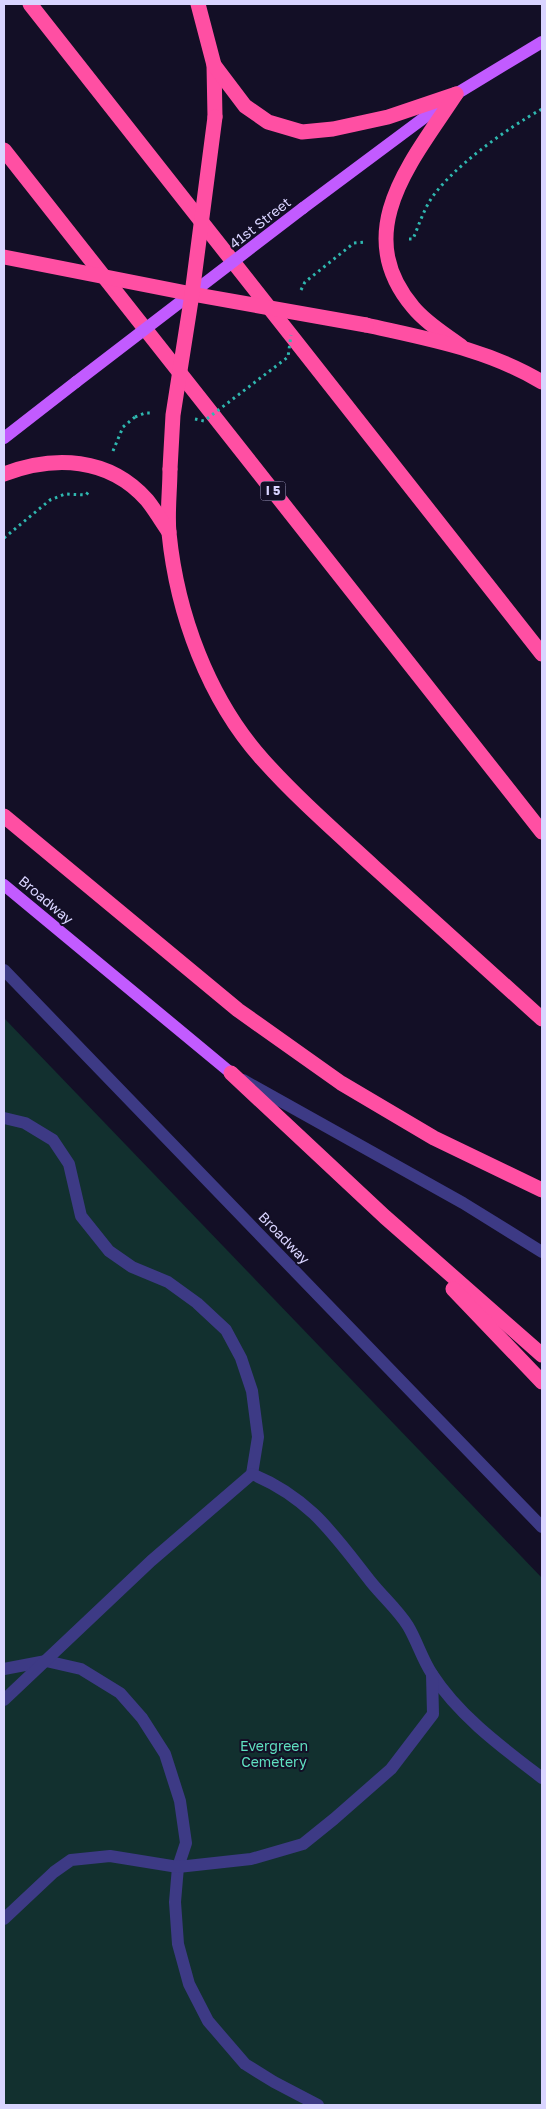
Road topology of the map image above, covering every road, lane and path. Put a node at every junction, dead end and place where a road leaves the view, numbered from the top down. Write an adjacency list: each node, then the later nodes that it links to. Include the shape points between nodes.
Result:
1 (30, 4): 19 (highway)
2 (198, 4): 4 (highway)
3 (542, 42): 5 (main road, 41st Street)
4 (214, 65): 5 (highway, via 245,106 268,122 302,132 333,130 388,117); 10 (highway, bridge, via 215,117)
5 (456, 94): 8 (highway, via 398,184 389,210); 10 (main road, 41st Street, bridge)
6 (542, 109): 8 (path, via 494,140 441,186 428,202 413,239)
7 (4, 150): 21 (highway, I 5)
8 (386, 241): 11 (path, bridge, via 354,243 305,282); 12 (highway, via 397,283 413,308)
9 (4, 257): 10 (highway, bridge)
10 (192, 294): 11 (highway, bridge); 14 (highway, bridge); 16 (main road, 41st Street, bridge)
11 (294, 311): 12 (highway, bridge); 14 (path, bridge, via 288,357 204,421)
12 (461, 346): 13 (highway)
13 (542, 382)
14 (173, 415): 15 (path, bridge, via 145,412); 18 (highway, bridge)
15 (135, 417)
16 (4, 438)
17 (4, 474): 18 (highway, via 51,461 85,464 106,471 126,482 146,500)
18 (169, 532): 24 (highway, via 192,637 233,720 262,759 300,799)
19 (542, 654)
20 (4, 816): 27 (highway, via 238,1010 341,1084 434,1138)
21 (542, 832)
22 (4, 885): 25 (main road, Broadway)
23 (4, 970): 33 (street, Broadway)
24 (542, 1019)
25 (231, 1073): 28 (highway); 29 (street, Broadway, via 463,1203)
26 (4, 1118): 32 (street, via 25,1123 53,1140 69,1164 81,1216 109,1251 132,1267 168,1282 226,1330 241,1358 252,1391 258,1438)
27 (542, 1190)
28 (385, 1217): 30 (highway); 31 (highway)
29 (542, 1252)
30 (542, 1355)
31 (542, 1382)
32 (252, 1474): 34 (street, via 151,1561); 36 (street, via 275,1484 311,1510 340,1540 407,1625)
33 (542, 1528)
34 (46, 1661): 35 (street); 37 (street); 39 (street, via 81,1669 120,1693 142,1718 165,1754 180,1801 186,1844)
35 (4, 1670)
36 (432, 1674): 38 (street, via 460,1709 506,1751); 39 (street, via 433,1714 391,1769 303,1844 251,1859)
37 (4, 1700)
38 (542, 1778)
39 (178, 1867): 40 (street, via 110,1856 72,1860 54,1872); 41 (street, via 175,1902 178,1944 189,1984 208,2021 245,2064)
40 (4, 1919)
41 (318, 2105)

